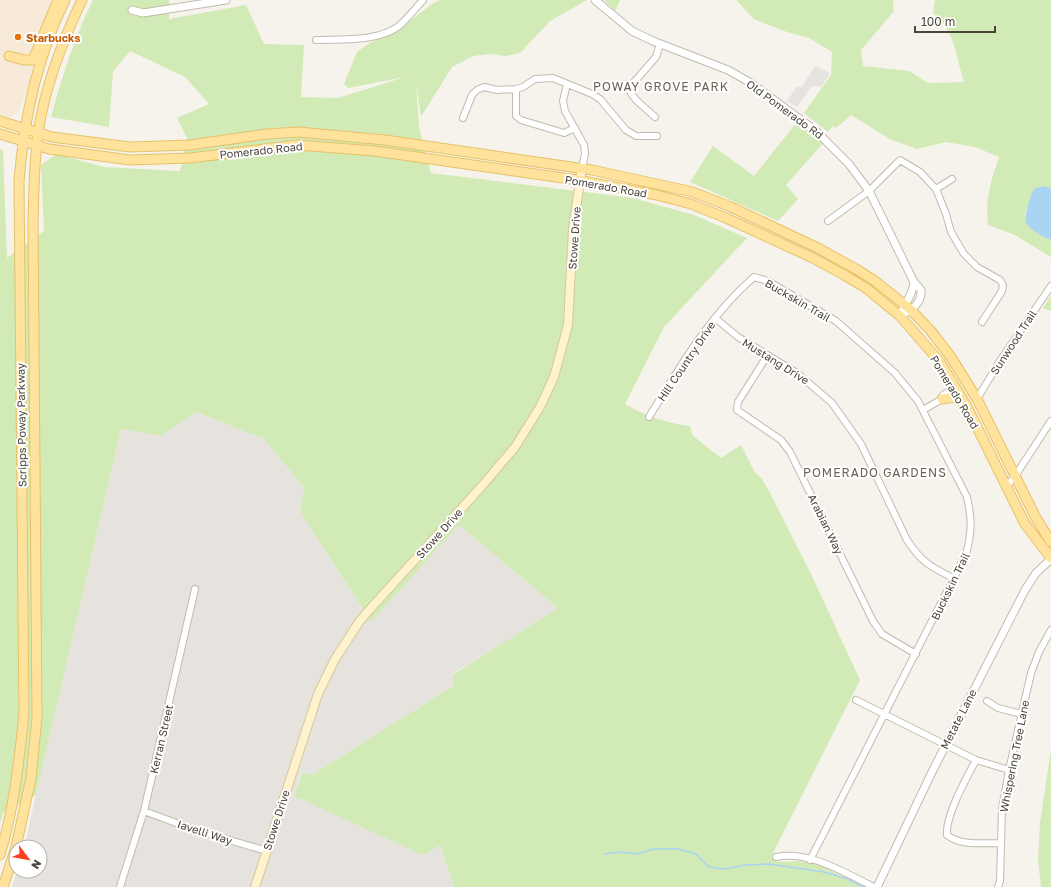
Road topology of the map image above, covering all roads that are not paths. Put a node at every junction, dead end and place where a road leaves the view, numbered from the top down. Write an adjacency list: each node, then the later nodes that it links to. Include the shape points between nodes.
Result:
1 (58, 0): 11 (main road, via 32,60)
2 (65, 0): 18 (main road, Scripps Poway Parkway, via 40,64)
3 (82, 0): 19 (main road, Scripps Poway Parkway, via 62,43)
4 (226, 0): 7 (street)
5 (422, 0): 9 (street, via 407,19 376,36)
6 (596, 0): 10 (street, Old Pomerado Rd, via 632,31)
7 (215, 1): 8 (street, via 143,13)
8 (132, 10)
9 (316, 40)
10 (660, 44): 14 (street, via 656,57 628,89); 28 (street, Old Pomerado Rd, via 728,70 792,111 833,146)
11 (9, 56)
12 (567, 84): 13 (street, via 553,78 543,78 535,79 523,88); 17 (street, via 563,101 565,111); 21 (street, via 600,99 626,130 636,136)
13 (516, 89): 15 (street, via 497,90 484,87 477,90 472,95); 17 (street, via 516,116 521,120 564,133)
14 (655, 117)
15 (463, 118)
16 (0, 121): 18 (main road, Pomerado Road)
17 (576, 128): 24 (street, via 584,145)
18 (25, 129): 19 (main road, Pomerado Road); 22 (main road, Scripps Poway Parkway)
19 (38, 132): 23 (main road, Scripps Poway Parkway); 24 (main road, Pomerado Road, via 52,137 130,147 190,145 267,134 320,133)
20 (0, 134): 22 (main road, Pomerado Road)
21 (657, 136)
22 (23, 142): 23 (main road, Pomerado Road); 64 (main road, Scripps Poway Parkway, via 18,221 24,714 18,776)
23 (37, 146): 26 (main road, Pomerado Road, via 130,160 190,158 297,145 320,146 376,151); 61 (main road, Scripps Poway Parkway, via 33,220 37,718 31,778)
24 (582, 168): 26 (main road, Stowe Drive); 33 (main road, Pomerado Road, via 692,192 732,207 856,269)
25 (952, 179): 27 (street)
26 (580, 181): 34 (main road, Pomerado Road, via 657,195 691,204 726,218 839,272 866,288); 63 (main road, Stowe Drive, via 573,229 568,325 554,377 540,407 515,447 367,613 335,659 318,694)
27 (936, 189): 28 (street, via 920,172 900,160); 36 (street, via 951,232 960,249 975,265 997,278 1003,285 1002,291)
28 (868, 191): 29 (street); 31 (street, Old Pomerado Rd)
29 (828, 221)
30 (760, 278): 35 (street, Hill Country Drive, via 754,277 747,283); 42 (street, Buckskin Trail, via 851,332 895,373)
31 (914, 282): 33 (street); 33 (street, Old Pomerado Rd, via 921,296)
32 (1051, 286): 40 (street, Sunwood Trail)
33 (907, 307): 34 (street); 40 (main road, Pomerado Road, via 930,330 951,357)
34 (900, 316): 38 (main road, Pomerado Road, via 940,362)
35 (715, 318): 37 (street, Mustang Drive); 43 (street, Hill Country Drive, via 697,340)
36 (982, 322)
37 (767, 356): 49 (street, Mustang Drive, via 797,373 832,403 861,444 916,554 928,566); 52 (street, Arabian Way, via 738,402 737,410 777,437 790,452 873,622 882,634)
38 (955, 387): 39 (street, via 943,395); 40 (main road, via 965,389); 41 (main road, Pomerado Road)
39 (942, 399): 41 (main road, via 954,398); 42 (street)
40 (977, 400): 45 (main road, Pomerado Road)
41 (964, 403): 46 (main road, Pomerado Road)
42 (923, 410): 49 (street, Buckskin Trail, via 967,497 971,513 972,534)
43 (649, 416)
44 (1051, 422): 45 (street)
45 (1016, 476): 46 (street); 47 (main road, Pomerado Road, via 1036,518)
46 (1007, 486): 48 (main road, Pomerado Road, via 1025,524)
47 (1051, 542)
48 (1051, 558): 57 (street, Metate Lane, via 1036,573 1025,590)
49 (955, 579): 52 (street, Buckskin Trail)
50 (195, 589): 60 (street, Kerran Street)
51 (1051, 630): 55 (street, Whispering Tree Lane, via 1031,673)
52 (916, 654): 56 (street, Buckskin Trail)
53 (856, 700): 56 (street)
54 (987, 701): 55 (street, via 998,708)
55 (1021, 714): 59 (street, Whispering Tree Lane)
56 (884, 715): 57 (street); 66 (street, Buckskin Trail)
57 (945, 745): 58 (street); 71 (street, Metate Lane)
58 (976, 760): 59 (street); 62 (street, via 962,786 946,827 947,835 953,840)
59 (1009, 770): 62 (street, Whispering Tree Lane, via 1002,809)
60 (144, 811): 63 (street, Iavelli Way, via 195,830); 69 (street, Kerran Street)
61 (18, 839)
62 (1000, 843): 72 (street, Whispering Tree Lane)
63 (267, 850): 70 (main road, Stowe Drive)
64 (0, 855)
65 (776, 857): 66 (street, via 797,856)
66 (810, 860): 71 (street, via 831,866)
67 (8, 872): 68 (main road, Scripps Poway Parkway)
68 (3, 887)
69 (120, 887)
70 (255, 887)
71 (875, 887)
72 (998, 887)

